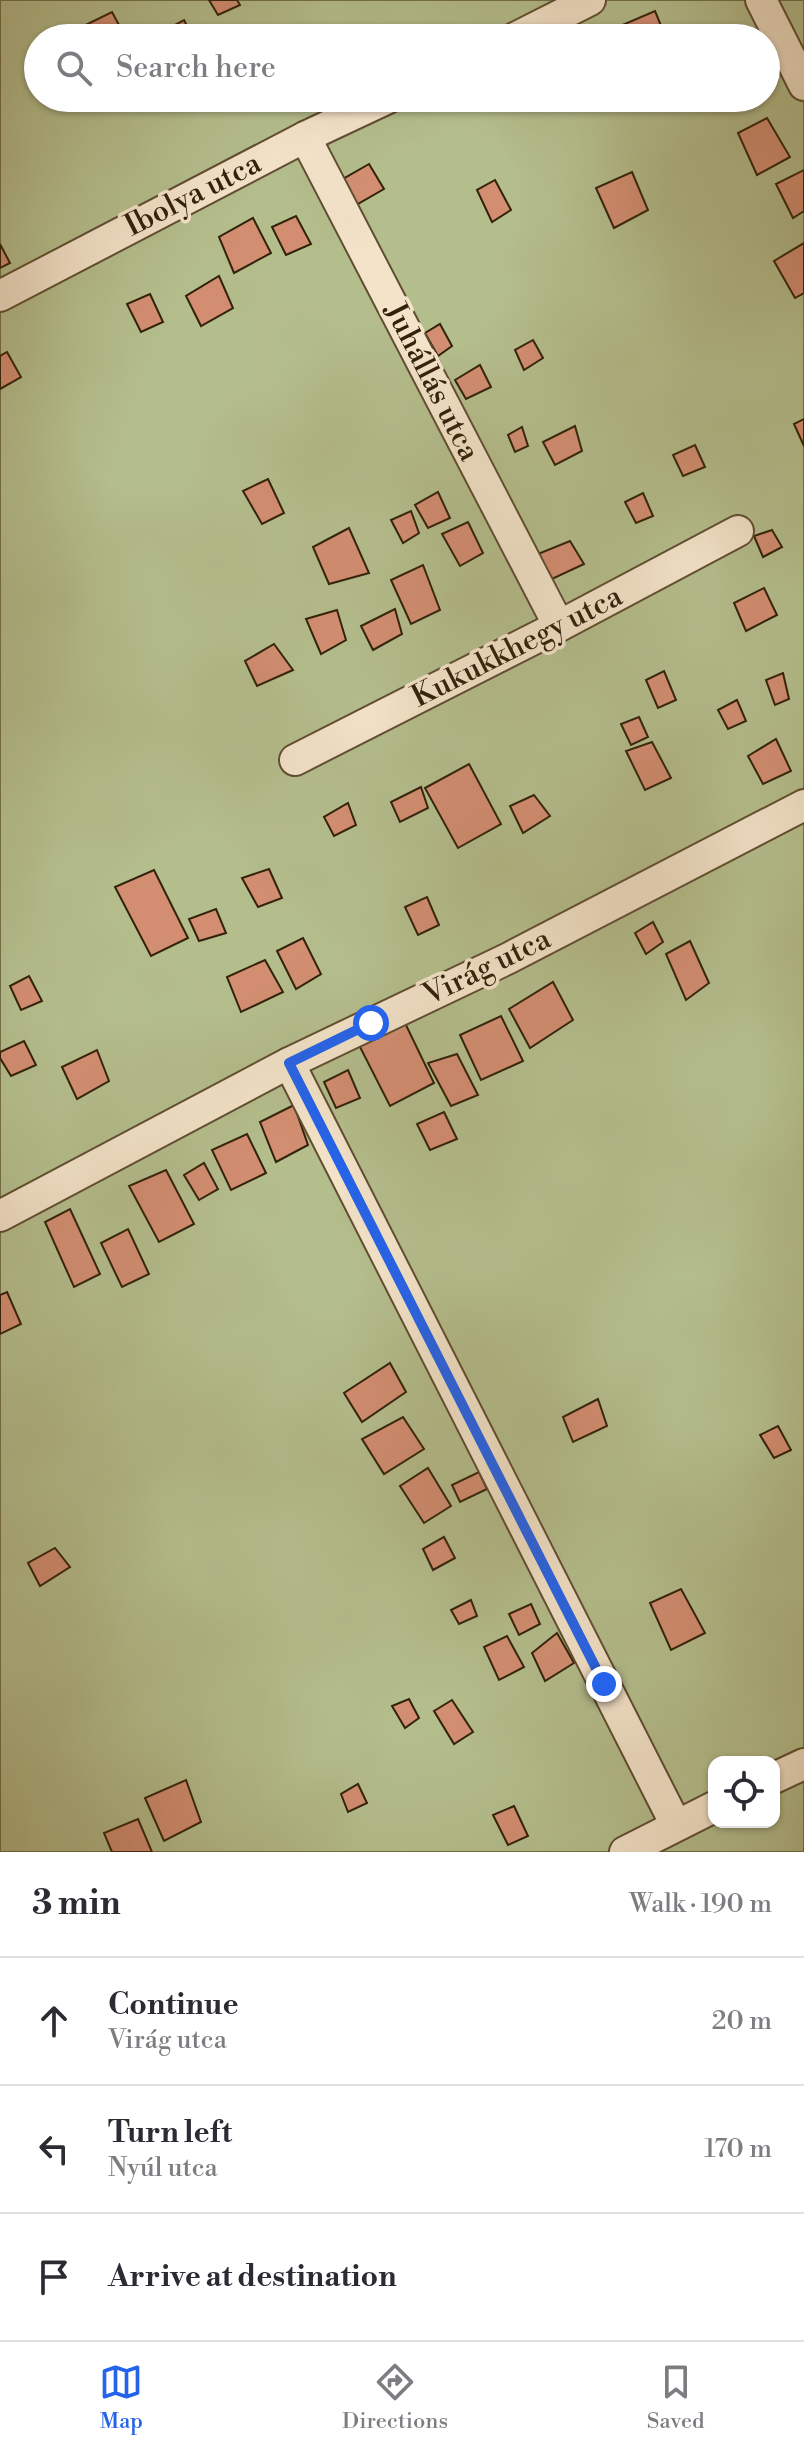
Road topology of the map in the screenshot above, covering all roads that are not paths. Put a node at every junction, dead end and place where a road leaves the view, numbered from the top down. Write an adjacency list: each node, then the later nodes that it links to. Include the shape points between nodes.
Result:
1 (590, 0): 3 (street)
2 (761, 0): 4 (street)
3 (543, 24)
4 (773, 24)
5 (780, 38): 6 (street)
6 (804, 85)
7 (358, 112): 8 (street, Ibolya utca)
8 (305, 137): 9 (street, Ibolya utca); 11 (street, Juhállás utca)
9 (0, 296)
10 (738, 531): 11 (street, Kukukkhegy utca)
11 (559, 626): 12 (street, Kukukkhegy utca)
12 (295, 760)
13 (804, 805): 14 (street, Virág utca, via 514,955)
14 (289, 1063): 15 (street, Virág utca); 19 (street)
15 (0, 1216)
16 (804, 1764): 17 (street)
17 (780, 1775)
18 (708, 1810): 19 (street)
19 (676, 1825): 20 (street)
20 (625, 1852)

